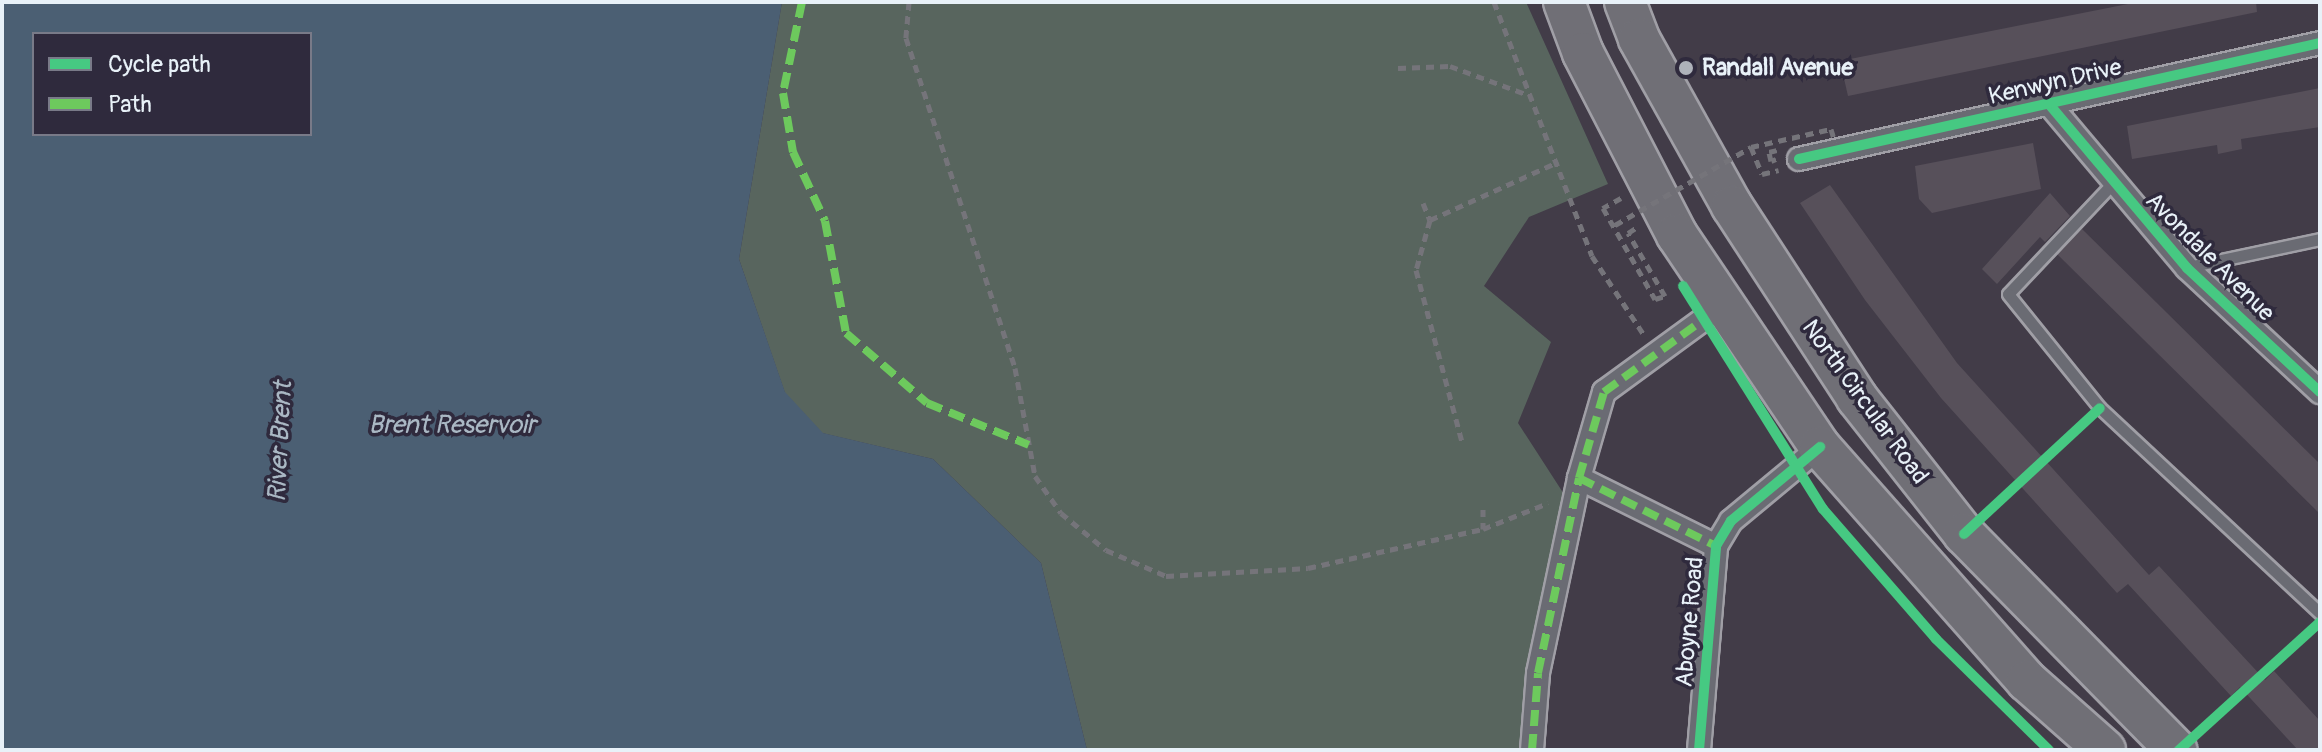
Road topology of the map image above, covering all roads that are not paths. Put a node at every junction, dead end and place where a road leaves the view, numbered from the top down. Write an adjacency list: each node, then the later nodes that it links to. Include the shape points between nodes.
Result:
1 (1564, 2): 11 (highway, via 1583,53 1677,235)
2 (1625, 2): 18 (highway, North Circular Road, via 1639,39 1732,206 1857,398 1964,534)
3 (2320, 43): 4 (street, Kenwyn Drive)
4 (2049, 104): 5 (street, Kenwyn Drive); 6 (street, Avondale Avenue)
5 (1790, 164)
6 (2112, 184): 8 (street, Avondale Avenue); 14 (lane, via 2008,294 2100,408)
7 (2320, 239): 8 (lane)
8 (2187, 268): 10 (street, Avondale Avenue)
9 (1704, 319): 12 (street, via 1604,392)
10 (2320, 392)
11 (1820, 447): 13 (street, Aboyne Road, via 1731,521); 17 (highway, via 2027,681)
12 (1579, 478): 13 (street); 15 (street, via 1538,673)
13 (1716, 546): 16 (street, Aboyne Road)
14 (2320, 613)
15 (1532, 750)
16 (1699, 750)
17 (2105, 750)
18 (2176, 750)

